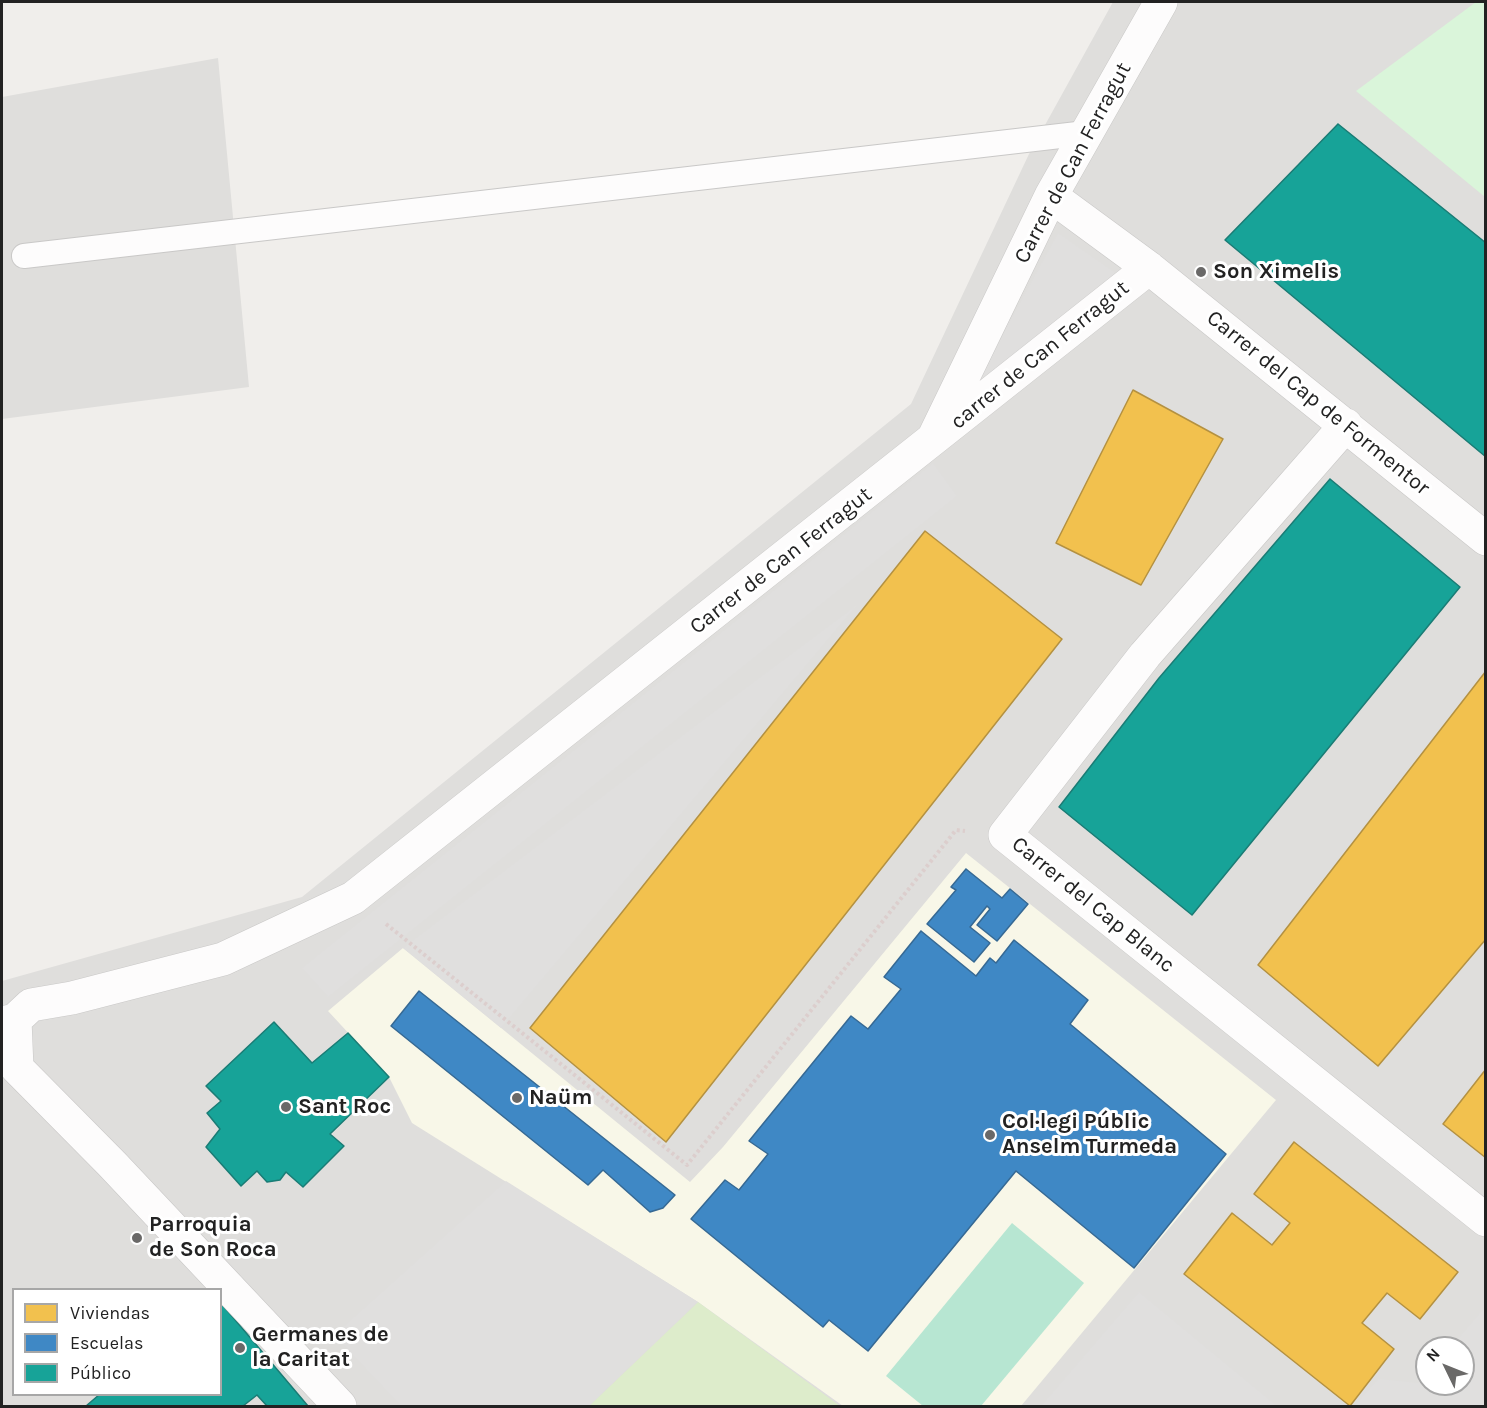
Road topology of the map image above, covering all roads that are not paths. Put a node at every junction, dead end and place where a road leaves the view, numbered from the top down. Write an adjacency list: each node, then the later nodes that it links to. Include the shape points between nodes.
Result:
1 (1161, 2): 2 (street, Carrer de Can Ferragut)
2 (1086, 133): 3 (street, Carrer de Can Ferragut); 4 (lane)
3 (1051, 196): 5 (street); 7 (street, Carrer de Can Ferragut)
4 (24, 256)
5 (1149, 268): 6 (street, Carrer del Cap de Formentor); 7 (street, carrer de Can Ferragut)
6 (1346, 424): 8 (street, Carrer del Cap de Formentor); 10 (street, Carrer del Cap Blanc, via 1145,655 1005,835)
7 (932, 442): 9 (street, Carrer de Can Ferragut, via 353,898 223,960 31,1005)
8 (1485, 539)
9 (8, 1021): 11 (street, via 17,1068)
10 (1485, 1220)
11 (340, 1407)

